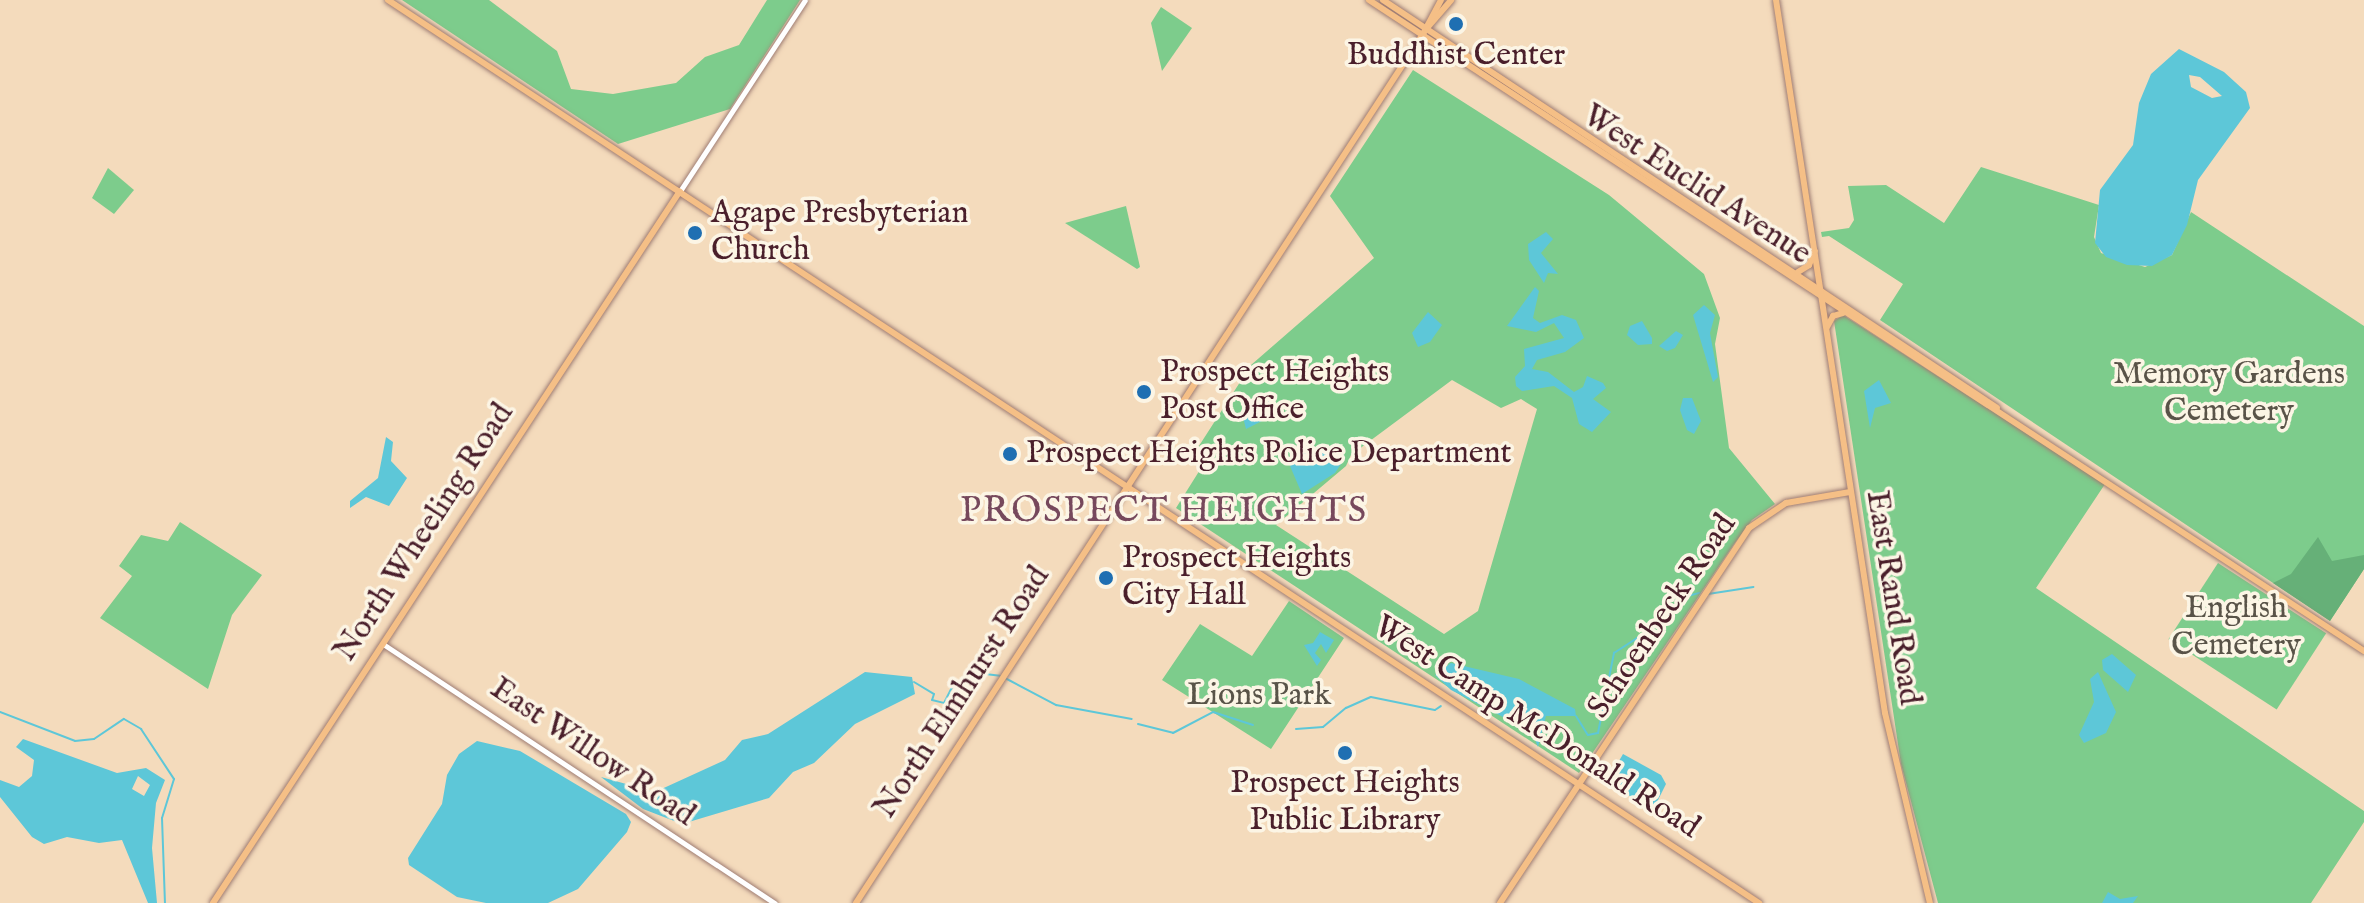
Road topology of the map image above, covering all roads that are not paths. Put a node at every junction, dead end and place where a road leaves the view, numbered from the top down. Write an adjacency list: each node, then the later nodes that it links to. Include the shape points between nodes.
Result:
1 (388, 0): 9 (main road, West Camp McDonald Road)
2 (805, 0): 9 (street)
3 (1369, 0): 8 (main road)
4 (1383, 0): 8 (main road)
5 (1441, 0): 8 (main road, North Elmhurst Road)
6 (1451, 0): 8 (main road, North Elmhurst Road)
7 (1776, 0): 10 (main road, East Rand Road)
8 (1425, 31): 11 (main road, West Euclid Avenue); 13 (main road, West Euclid Avenue); 17 (main road, North Elmhurst Road)
9 (680, 191): 17 (main road, West Camp McDonald Road); 19 (main road, North Wheeling Road)
10 (1815, 251): 11 (main road); 12 (main road, East Rand Road)
11 (1798, 272): 12 (main road, West Euclid Avenue)
12 (1820, 287): 13 (main road, East Rand Road); 16 (main road, West Euclid Avenue)
13 (1822, 298): 14 (main road, West Euclid Avenue); 15 (main road, East Rand Road)
14 (1847, 313): 15 (main road, via 1836,314); 16 (main road, West Euclid Avenue)
15 (1827, 327): 18 (main road, East Rand Road)
16 (1997, 408): 20 (main road)
17 (1127, 487): 21 (main road, West Camp McDonald Road); 24 (main road, North Elmhurst Road)
18 (1850, 492): 21 (main road, Schoenbeck Road, via 1786,503 1749,528); 27 (main road, East Rand Road, via 1892,754)
19 (382, 643): 22 (main road, North Wheeling Road); 23 (street, East Willow Road)
20 (2364, 651)
21 (1579, 784): 25 (main road, Schoenbeck Road); 26 (main road, West Camp McDonald Road)
22 (213, 903)
23 (775, 903)
24 (856, 903)
25 (1500, 903)
26 (1759, 903)
27 (1930, 903)

